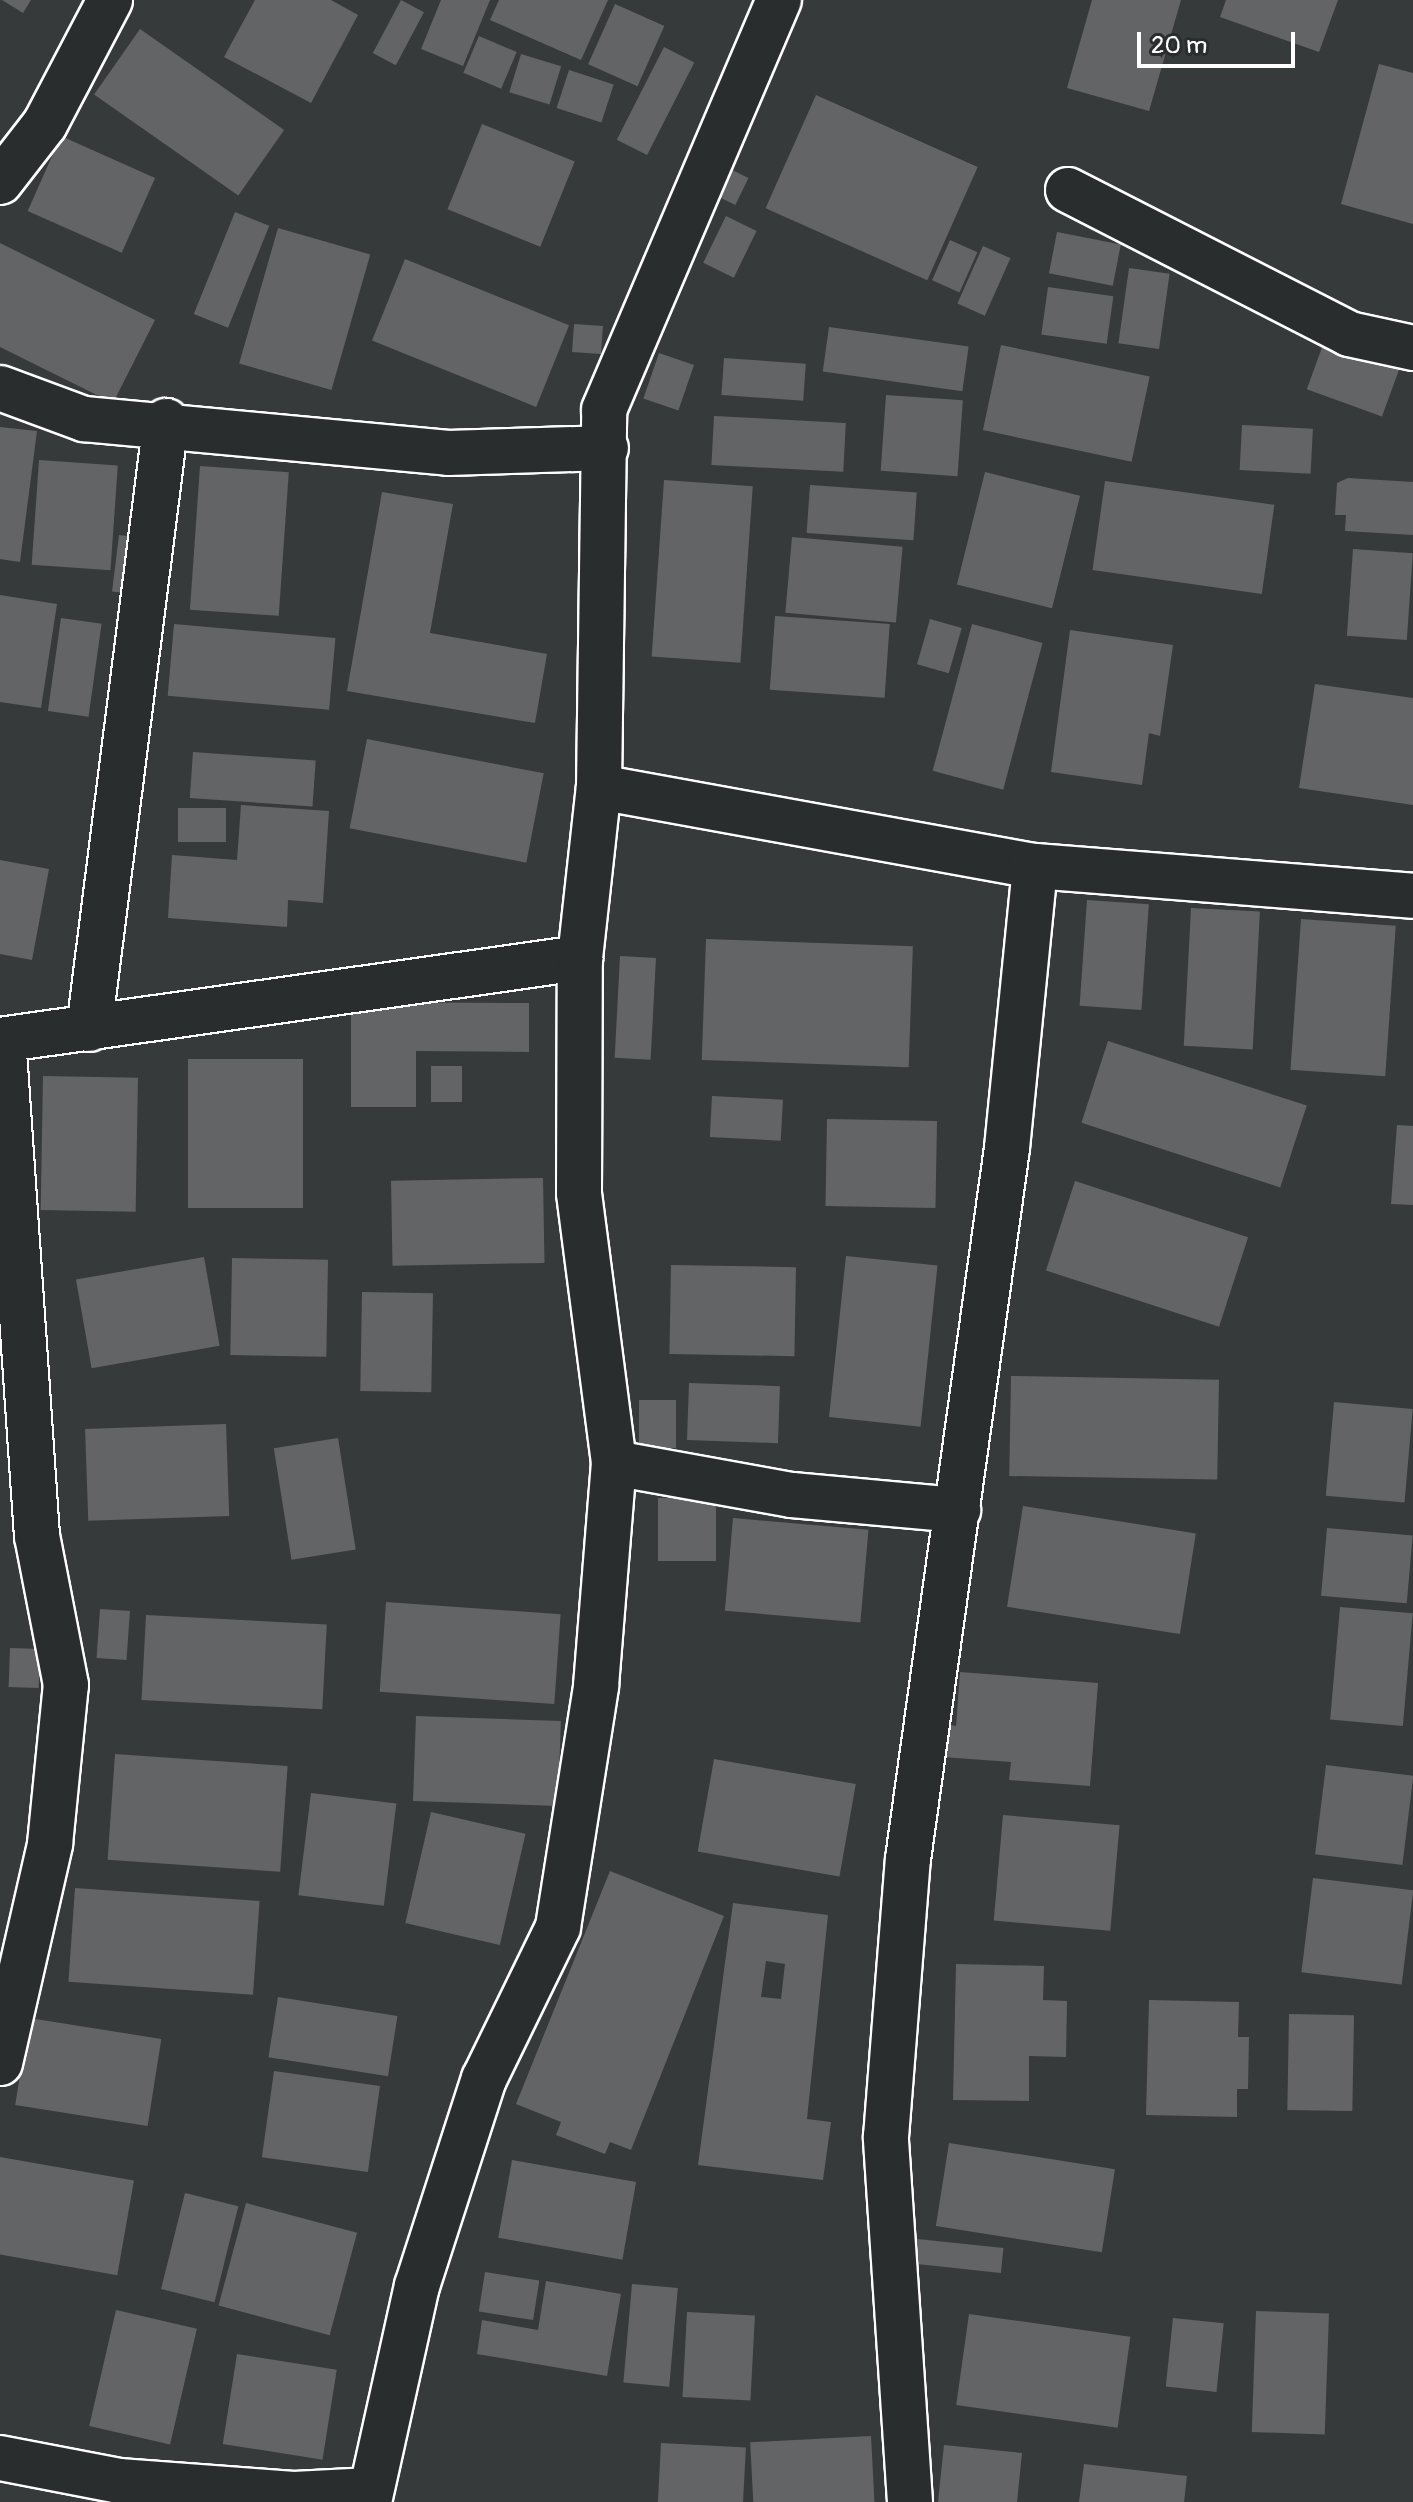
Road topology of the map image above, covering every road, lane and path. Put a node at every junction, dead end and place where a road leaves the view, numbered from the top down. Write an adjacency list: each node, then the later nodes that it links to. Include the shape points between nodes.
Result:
1 (110, 0): 3 (street, via 45,124)
2 (779, 0): 8 (street, via 604,410)
3 (4, 170)
4 (1068, 190): 5 (street, via 1349,334)
5 (1413, 348)
6 (0, 388): 7 (street, via 84,419)
7 (166, 421): 8 (street, via 448,453); 13 (street)
8 (606, 448): 9 (street)
9 (599, 787): 10 (street); 12 (street)
10 (1035, 866): 11 (street); 16 (street)
11 (1413, 896)
12 (580, 958): 13 (street); 15 (street, via 579,1193)
13 (89, 1029): 14 (street)
14 (2, 1040): 17 (street, via 37,1536 66,1685 50,1844)
15 (614, 1463): 16 (street, via 792,1495); 19 (street, via 596,1686 558,1927 484,2079 417,2286)
16 (958, 1510): 20 (street, via 908,1859 886,2137)
17 (0, 2063)
18 (0, 2458): 19 (street, via 119,2481)
19 (370, 2496)
20 (910, 2502)

